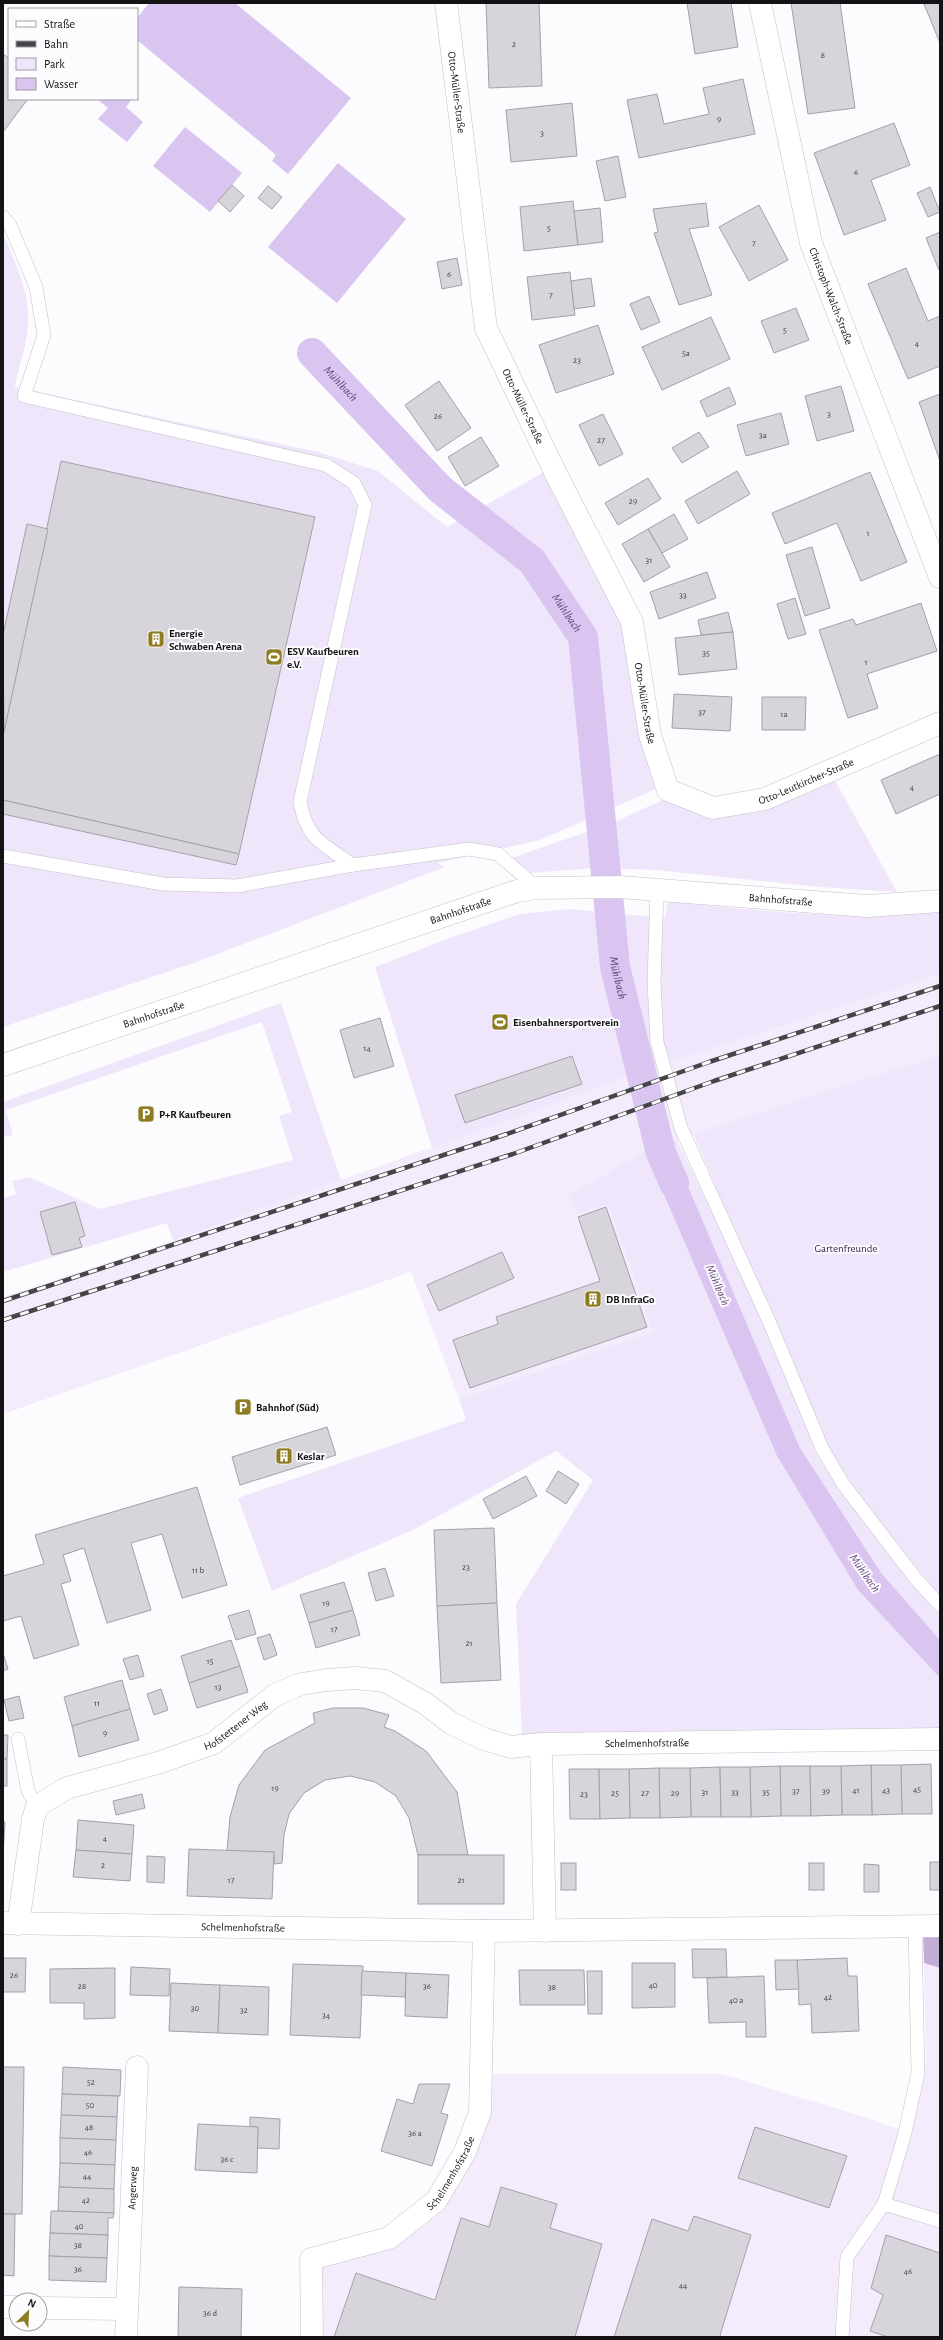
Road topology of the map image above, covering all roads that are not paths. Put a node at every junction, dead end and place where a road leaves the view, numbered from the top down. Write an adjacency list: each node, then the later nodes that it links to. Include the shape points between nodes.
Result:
1 (446, 3): 6 (street, Otto-Müller-Straße, via 486,328 555,472 632,622 650,735)
2 (760, 3): 4 (street, Christoph-Walch-Straße, via 811,243)
3 (3, 217): 8 (lane, via 10,225 36,287 44,334 24,396 326,465 354,483 365,505 300,802 304,822 311,833)
4 (940, 577)
5 (940, 723): 6 (street, Otto-Leutkircher-Straße, via 765,799 713,808)
6 (668, 790)
7 (3, 856): 8 (lane, via 163,884 237,886)
8 (353, 865): 9 (lane, via 469,849 498,854)
9 (538, 888): 10 (street, Bahnhofstraße, via 577,886); 12 (street, Bahnhofstraße, via 516,891 452,912)
10 (657, 889): 11 (street, Bahnhofstraße, via 867,906); 13 (lane, via 654,982 657,1042 681,1128 765,1312 822,1448 843,1484 916,1579)
11 (940, 901)
12 (3, 1065)
13 (940, 1605)
14 (18, 1739): 17 (lane, via 28,1792)
15 (940, 1739): 16 (street, Schelmenhofstraße)
16 (541, 1744): 17 (street, Hofstettener Weg, via 511,1747 484,1739 451,1723 426,1704 385,1681 355,1678 327,1680 301,1684 275,1696 214,1743 161,1762 67,1788); 22 (street)
17 (37, 1806): 18 (street)
18 (10, 1924): 21 (street, Schelmenhofstraße)
19 (940, 1926): 20 (street, Schelmenhofstraße)
20 (915, 1927): 22 (street, Schelmenhofstraße); 24 (lane, via 918,2073 904,2136)
21 (484, 1931): 22 (street, Schelmenhofstraße); 29 (street, Schelmenhofstraße, via 480,2112 465,2152 436,2201 389,2238 311,2259)
22 (545, 1931)
23 (137, 2067): 27 (street, Angerweg)
24 (884, 2204): 25 (lane); 30 (lane, via 847,2257)
25 (940, 2221)
26 (48, 2308): 27 (street)
27 (127, 2310): 28 (street, Angerweg)
28 (126, 2337)
29 (312, 2337)
30 (842, 2337)

